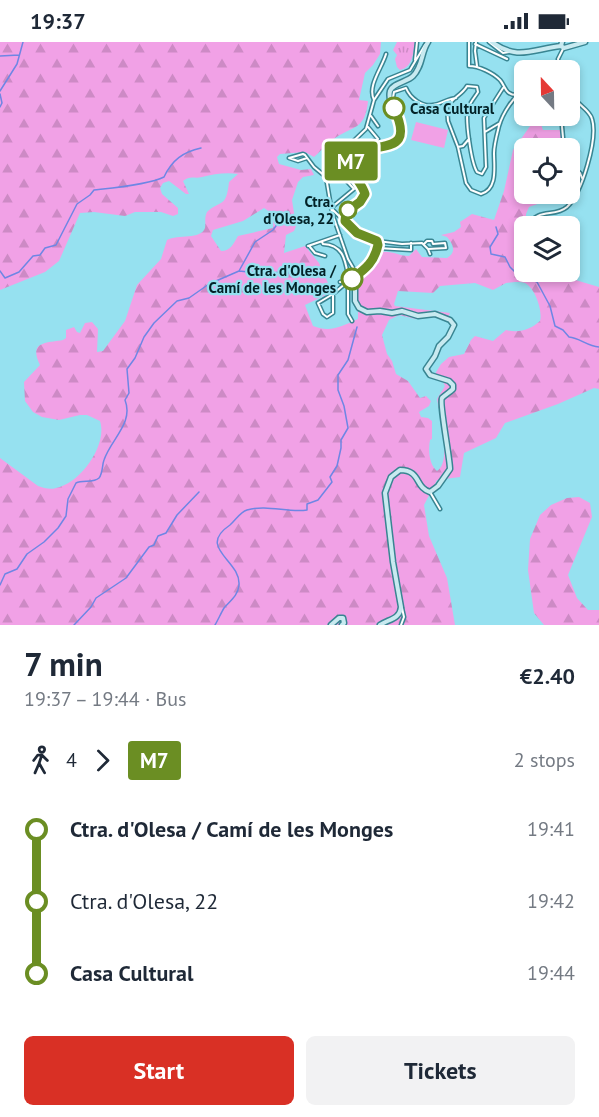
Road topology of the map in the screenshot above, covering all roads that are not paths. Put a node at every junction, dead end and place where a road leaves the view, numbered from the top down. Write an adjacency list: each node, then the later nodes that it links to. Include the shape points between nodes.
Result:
1 (417, 42): 11 (street)
2 (469, 42): 13 (street, via 469,66)
3 (490, 42): 7 (street, via 519,53); 8 (street)
4 (585, 42): 7 (street)
5 (427, 43): 11 (street); 19 (street, via 416,74 392,89)
6 (475, 43): 8 (street); 13 (street)
7 (564, 45): 12 (street)
8 (488, 50): 10 (street)
9 (386, 54): 17 (street, via 376,74)
10 (507, 59)
11 (415, 60): 17 (street, via 408,71 390,77)
12 (558, 60)
13 (477, 66): 14 (street, via 499,80)
14 (503, 88): 15 (street); 25 (street, via 486,114)
15 (514, 94)
16 (456, 98): 19 (street, via 428,105 418,102 403,88 394,92); 26 (street, via 468,85 478,89 467,112); 28 (street, via 448,104 446,112)
17 (374, 100): 21 (street)
18 (514, 100): 22 (street)
19 (392, 103): 32 (street, via 400,125 398,141 365,150)
20 (580, 107): 34 (street, via 593,121)
21 (371, 116): 23 (street); 24 (street)
22 (500, 123): 25 (street); 28 (street, via 494,178 483,194 467,186)
23 (378, 126)
24 (368, 127): 27 (street, via 378,139); 29 (street)
25 (485, 132): 26 (street, via 486,167 482,174 472,164)
26 (470, 138): 28 (street)
27 (371, 142)
28 (458, 147)
29 (341, 153): 31 (street); 32 (street)
30 (307, 158): 30 (street, via 303,154 289,158 298,161); 36 (street)
31 (335, 160): 33 (street); 38 (street)
32 (350, 164): 38 (street)
33 (332, 165): 36 (street); 39 (street, via 354,189)
34 (586, 171): 35 (street); 37 (street)
35 (580, 173): 37 (street)
36 (326, 177): 39 (street)
37 (582, 179): 40 (street, via 566,207)
38 (364, 192): 41 (street, via 363,200 346,212)
39 (331, 208): 41 (street); 42 (street)
40 (537, 216)
41 (345, 221): 43 (street, via 357,233)
42 (340, 236): 44 (street); 52 (street, via 355,271)
43 (377, 241): 45 (street); 47 (street)
44 (322, 242): 50 (street, via 309,246); 52 (street, via 341,252 348,275)
45 (411, 243): 46 (street); 47 (street, via 411,250)
46 (424, 244): 48 (street); 48 (street, via 445,243 446,248)
47 (378, 248): 51 (street)
48 (428, 249): 49 (street)
49 (430, 254)
50 (322, 255)
51 (360, 275): 52 (street); 57 (street, via 355,292 356,303 362,310 435,314 453,323 453,329 427,366 427,372 449,381 453,389 440,404 450,469)
52 (353, 277): 54 (street)
53 (340, 282): 54 (street)
54 (349, 282): 55 (street); 56 (street, via 348,314)
55 (333, 294): 55 (street, via 333,313 327,317 318,303)
56 (352, 321)
57 (430, 492): 58 (street); 59 (street, via 423,489 410,470 400,470 391,477 385,493)
58 (440, 509)
59 (401, 608): 62 (street, via 398,617); 63 (street)
60 (330, 625): 61 (street, via 343,618)
61 (342, 625)
62 (381, 625)
63 (401, 625)

